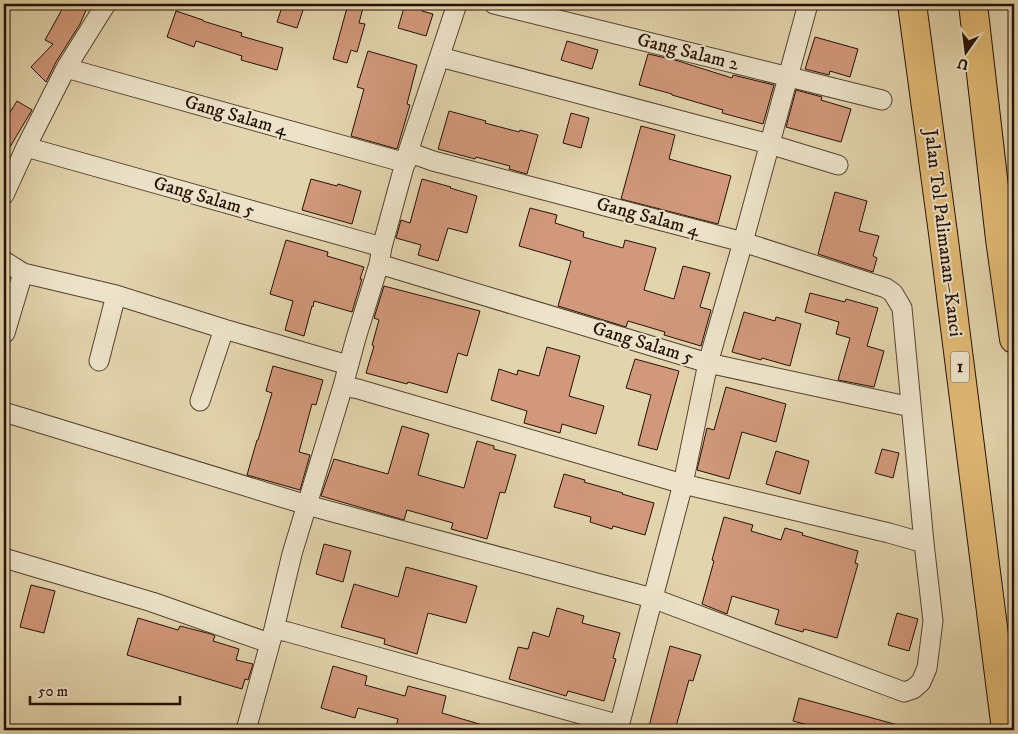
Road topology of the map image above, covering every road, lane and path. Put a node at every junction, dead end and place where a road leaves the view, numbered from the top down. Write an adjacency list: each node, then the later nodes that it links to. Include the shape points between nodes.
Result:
1 (106, 4): 8 (street)
2 (457, 4): 7 (street)
3 (494, 4): 9 (street, Gang Salam 2)
4 (808, 4): 9 (street)
5 (912, 4): 39 (highway, Jalan Tol Palimanan–Kanci / 1)
6 (973, 4): 23 (highway)
7 (440, 57): 11 (street); 13 (street)
8 (66, 68): 12 (street); 13 (street, Gang Salam 4)
9 (788, 76): 10 (street, Gang Salam 2); 11 (street)
10 (882, 100)
11 (769, 144): 14 (street); 16 (street)
12 (26, 147): 15 (street); 17 (street, Gang Salam 5)
13 (407, 157): 16 (street, Gang Salam 4, via 433,160); 17 (street)
14 (838, 165)
15 (4, 195)
16 (743, 242): 25 (street); 29 (street, Gang Salam 4, via 893,293 902,308)
17 (381, 256): 25 (street, Gang Salam 5); 26 (street)
18 (4, 261): 19 (street)
19 (23, 273): 20 (street); 22 (street)
20 (116, 295): 21 (street); 24 (street)
21 (224, 329): 26 (street); 28 (street)
22 (5, 333)
23 (1014, 339)
24 (99, 361)
25 (708, 363): 29 (street, Gang Salam 5); 31 (street)
26 (348, 366): 27 (street)
27 (343, 386): 31 (street); 32 (street)
28 (200, 401)
29 (911, 407): 33 (street)
30 (4, 412): 32 (street)
31 (682, 484): 33 (street); 35 (street)
32 (307, 504): 35 (street); 36 (street)
33 (924, 543): 35 (street, via 933,621 927,668 921,682 904,692)
34 (4, 558): 36 (street)
35 (652, 598): 37 (street)
36 (272, 636): 37 (street, via 298,634); 38 (street)
37 (619, 728)
38 (246, 730)
39 (1006, 730)

